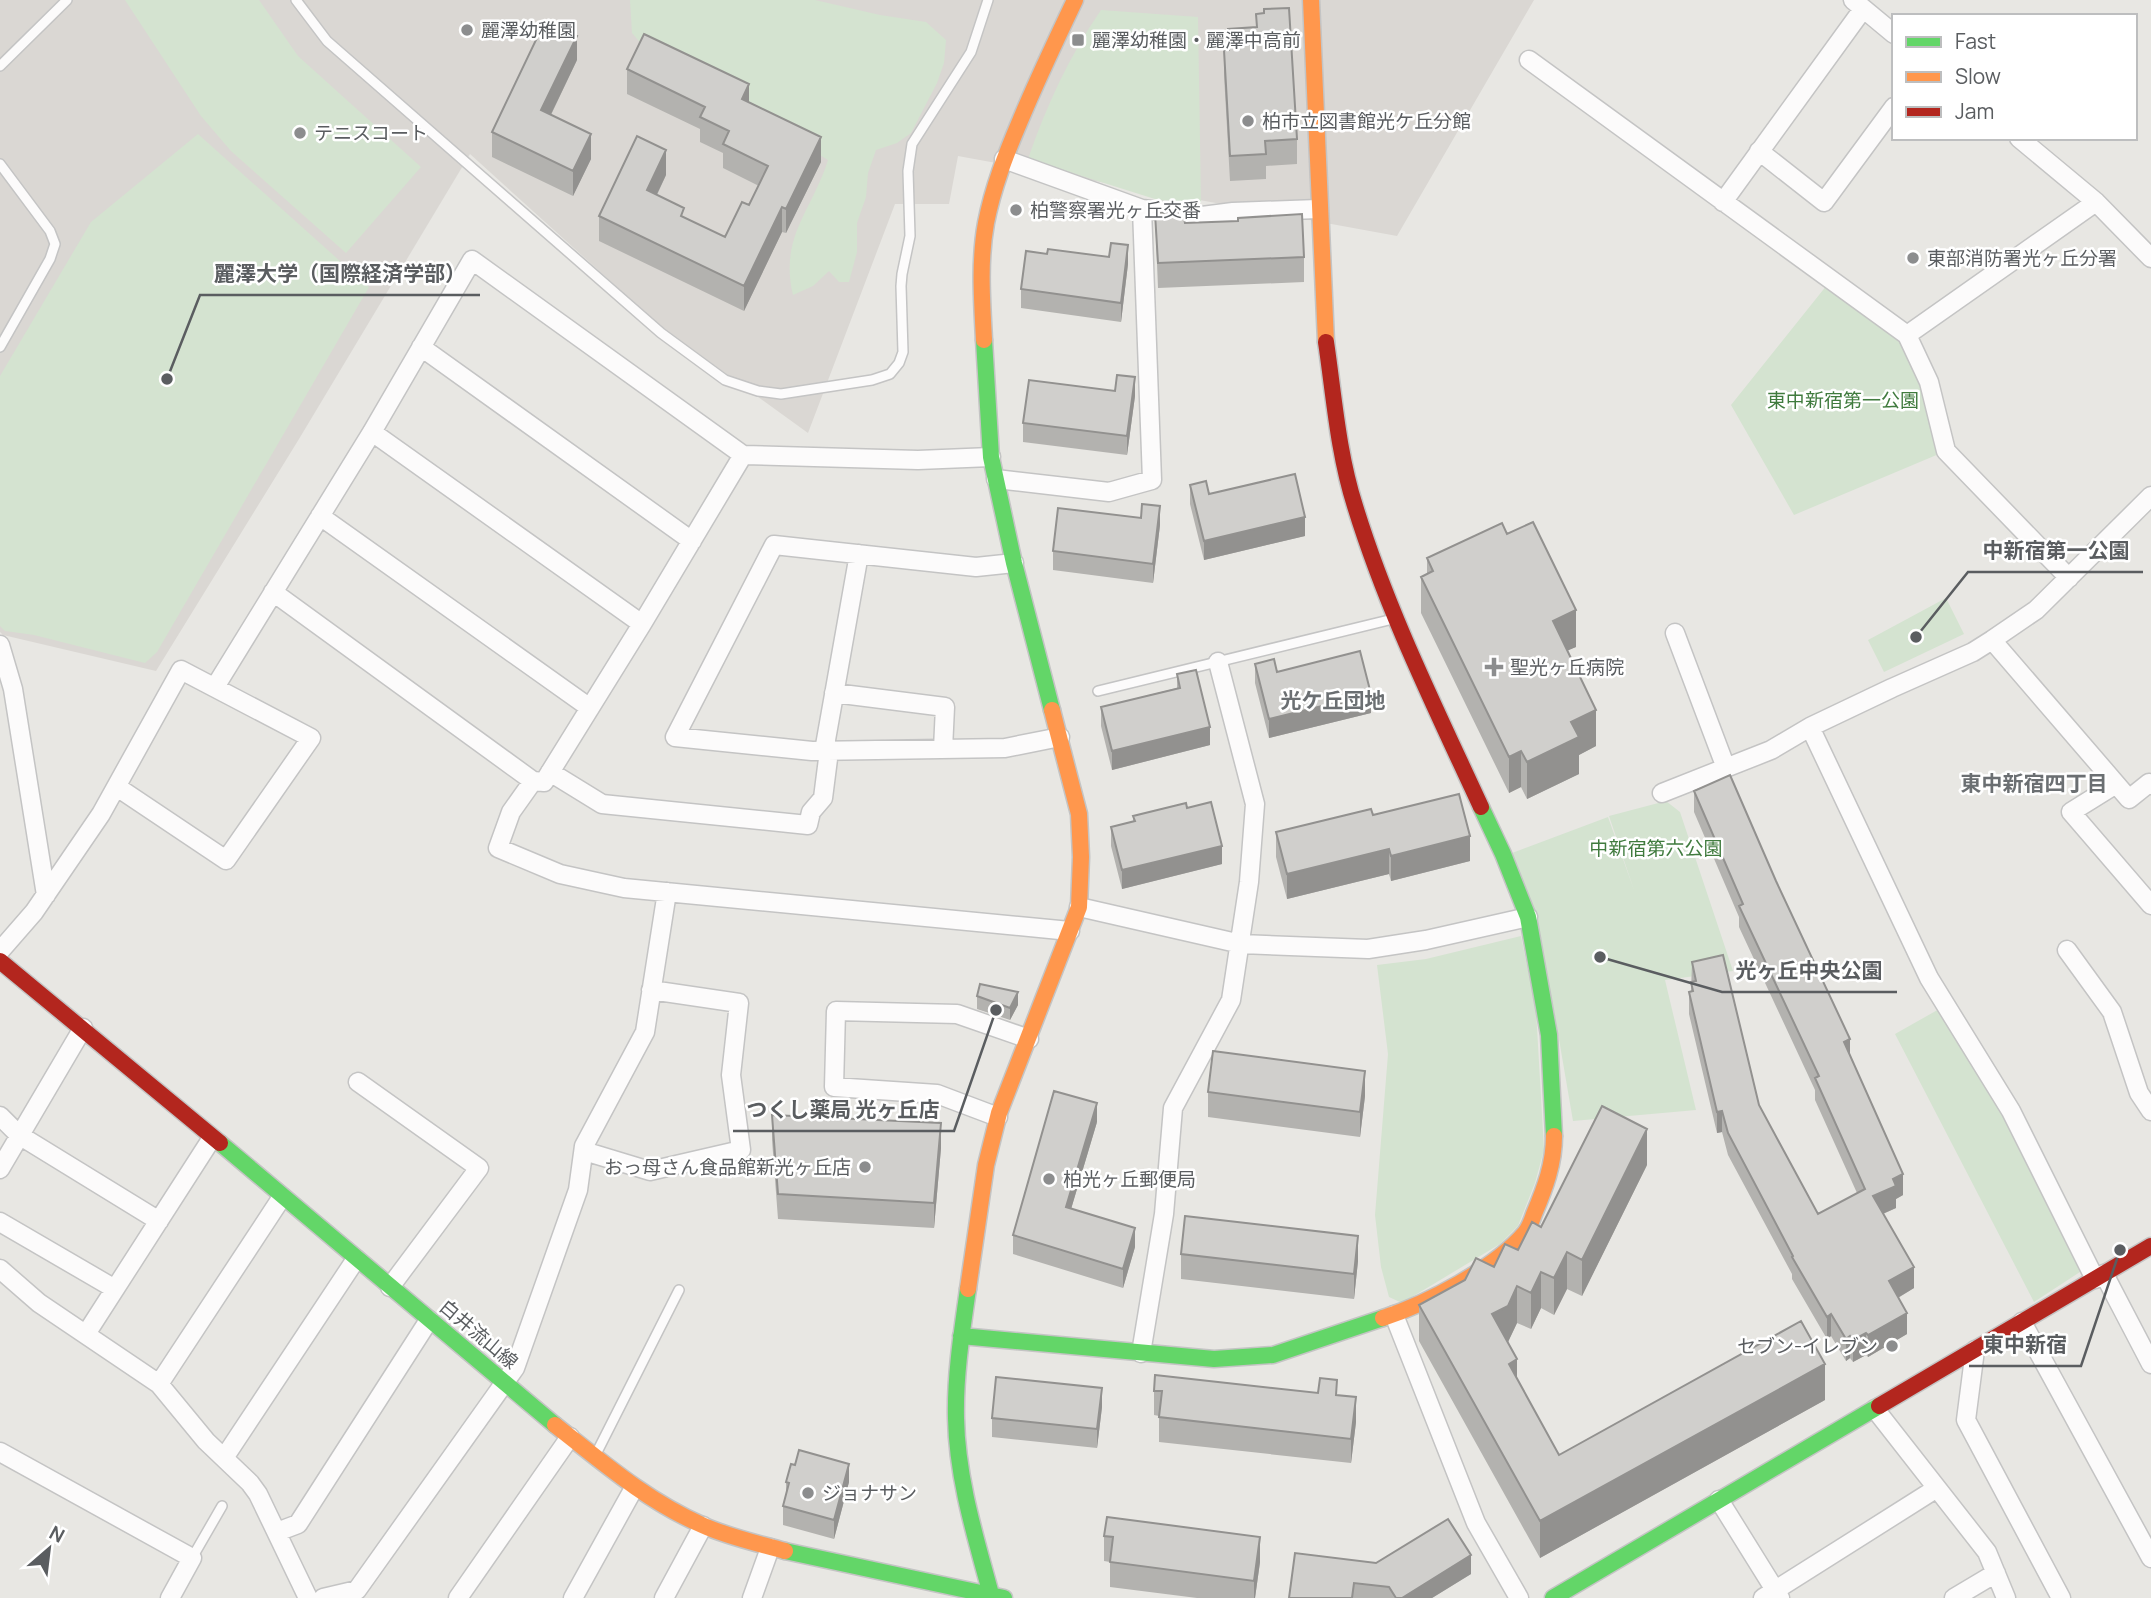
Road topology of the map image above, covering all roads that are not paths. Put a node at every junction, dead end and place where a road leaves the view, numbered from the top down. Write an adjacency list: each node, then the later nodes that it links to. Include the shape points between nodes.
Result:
1 (67, 0): 9 (lane)
2 (296, 0): 3 (lane, via 327,41 661,333 726,380 781,394 872,380 890,374 899,363 903,352 902,274 911,236 908,171 912,144 971,52)
3 (988, 0)
4 (1075, 0): 13 (street)
5 (1311, 0): 18 (street)
6 (1858, 4): 7 (street); 12 (street)
7 (1892, 32)
8 (1528, 60): 15 (street)
9 (0, 66)
10 (1892, 110): 12 (street, via 1824,202)
11 (2021, 140): 16 (street)
12 (1759, 152): 15 (street)
13 (1004, 159): 17 (street); 25 (street, via 988,213 982,256)
14 (0, 164): 21 (lane, via 55,244)
15 (1723, 202): 20 (street)
16 (2096, 202): 19 (street); 20 (street)
17 (1142, 209): 18 (street, via 1202,216); 26 (street, via 1152,480 1109,492)
18 (1318, 209): 34 (street, via 1324,329 1343,458)
19 (2151, 258)
20 (1907, 335): 32 (street, via 1929,382 1946,451)
21 (0, 346)
22 (421, 348): 23 (street); 24 (street, via 472,260); 29 (street)
23 (372, 432): 28 (street); 35 (street)
24 (743, 455): 25 (street, via 918,460); 29 (street)
25 (992, 457): 26 (street)
26 (996, 479): 31 (street)
27 (2151, 496): 32 (street)
28 (320, 516): 33 (street); 43 (street)
29 (692, 541): 35 (street)
30 (859, 554): 31 (street, via 976,567); 42 (street); 47 (street, via 774,545 675,737)
31 (1014, 563): 45 (street)
32 (2070, 578): 37 (street, via 2036,610)
33 (273, 592): 40 (street); 50 (street)
34 (1394, 618): 39 (lane); 59 (street)
35 (642, 624): 43 (street)
36 (1675, 633): 48 (street)
37 (1992, 640): 44 (street); 51 (street)
38 (0, 645): 56 (street, via 13,689)
39 (1218, 662): 41 (lane); 61 (street, via 1255,804)
40 (215, 687): 53 (street, via 181,670); 53 (street, via 311,738 226,860)
41 (1098, 691)
42 (834, 693): 46 (street, via 945,707); 47 (street)
43 (590, 708): 49 (street)
44 (1810, 727): 48 (street, via 1771,750); 82 (street, via 1929,978 2011,1111)
45 (1060, 737): 46 (street, via 1005,748); 58 (street, via 1079,814)
46 (943, 749): 47 (street)
47 (827, 751): 49 (street, via 823,798 811,812 808,825 601,804)
48 (1726, 768): 54 (street)
49 (550, 772): 50 (street, via 544,782)
50 (533, 781): 55 (street, via 511,812 498,848 560,874)
51 (2116, 784): 52 (street, via 2129,799); 57 (street, via 2071,812)
52 (2151, 785)
53 (117, 787): 56 (street)
54 (1662, 793)
55 (667, 892): 60 (street); 65 (street)
56 (46, 895): 63 (street)
57 (2151, 905)
58 (1079, 907): 60 (street); 61 (street)
59 (1528, 917): 61 (street, via 1368,949); 86 (street, via 1549,1035 1554,1150 1547,1183 1527,1231 1508,1250 1476,1273)
60 (1070, 931): 67 (street)
61 (1241, 944): 92 (street, via 1231,1000 1173,1108 1164,1214)
62 (2067, 950): 69 (street, via 2112,1012 2139,1093)
63 (0, 951)
64 (0, 961): 66 (street, 白井流山線)
65 (651, 990): 74 (street, via 645,1032); 74 (street, via 739,1003 731,1074 741,1150 650,1171)
66 (83, 1028): 72 (street); 73 (street, 白井流山線)
67 (1028, 1039): 71 (street); 71 (street, via 957,1013 836,1011 834,1087 937,1094)
68 (358, 1082): 83 (street, via 479,1167)
69 (2151, 1111)
70 (0, 1116): 72 (street)
71 (998, 1117): 90 (street, via 985,1165)
72 (19, 1135): 75 (street); 77 (street)
73 (212, 1138): 76 (street, 白井流山線); 77 (street)
74 (584, 1151): 95 (street, via 578,1190 515,1368)
75 (0, 1169)
76 (282, 1197): 80 (street, 白井流山線); 94 (street)
77 (159, 1221): 84 (street)
78 (0, 1222): 84 (street)
79 (2151, 1247): 82 (street)
80 (356, 1259): 83 (street, 白井流山線); 100 (street)
81 (0, 1269): 89 (street, via 39,1303)
82 (2100, 1277): 88 (street); 93 (street)
83 (390, 1287): 87 (street, 白井流山線)
84 (115, 1289): 89 (street)
85 (679, 1290): 99 (lane)
86 (1394, 1315): 92 (street, via 1273,1355 1214,1359); 121 (street, via 1476,1523)
87 (429, 1320): 95 (street, 白井流山線); 106 (street, via 298,1524)
88 (2022, 1322): 91 (street); 109 (street)
89 (86, 1334): 94 (street)
90 (961, 1336): 92 (street); 113 (street, via 956,1418 960,1460 968,1509)
91 (1975, 1350): 96 (street); 124 (street, via 1966,1420)
92 (1141, 1353)
93 (2151, 1364)
94 (159, 1384): 100 (street)
95 (505, 1384): 97 (street, 白井流山線); 116 (street, via 357,1590)
96 (1875, 1409): 102 (street); 103 (street)
97 (570, 1437): 99 (street, 白井流山線); 117 (street)
98 (0, 1452): 108 (street)
99 (595, 1456): 101 (street, 白井流山線)
100 (224, 1458): 106 (street, via 258,1494)
101 (634, 1488): 105 (street, 白井流山線); 118 (street)
102 (1937, 1489): 110 (street, via 1987,1552); 112 (street)
103 (1719, 1500): 111 (street); 112 (street)
104 (222, 1506): 108 (lane)
105 (702, 1525): 107 (street, 白井流山線); 119 (street)
106 (277, 1532): 115 (street)
107 (770, 1548): 113 (street, 白井流山線); 120 (street)
108 (192, 1558): 114 (street)
109 (2151, 1558)
110 (1996, 1573): 122 (street); 123 (street)
111 (1565, 1595)
112 (1773, 1596)
113 (996, 1597)
114 (170, 1598)
115 (308, 1598)
116 (323, 1598)
117 (458, 1598)
118 (573, 1598)
119 (664, 1598)
120 (752, 1598)
121 (1519, 1598)
122 (1954, 1598)
123 (2006, 1598)
124 (2061, 1598)

